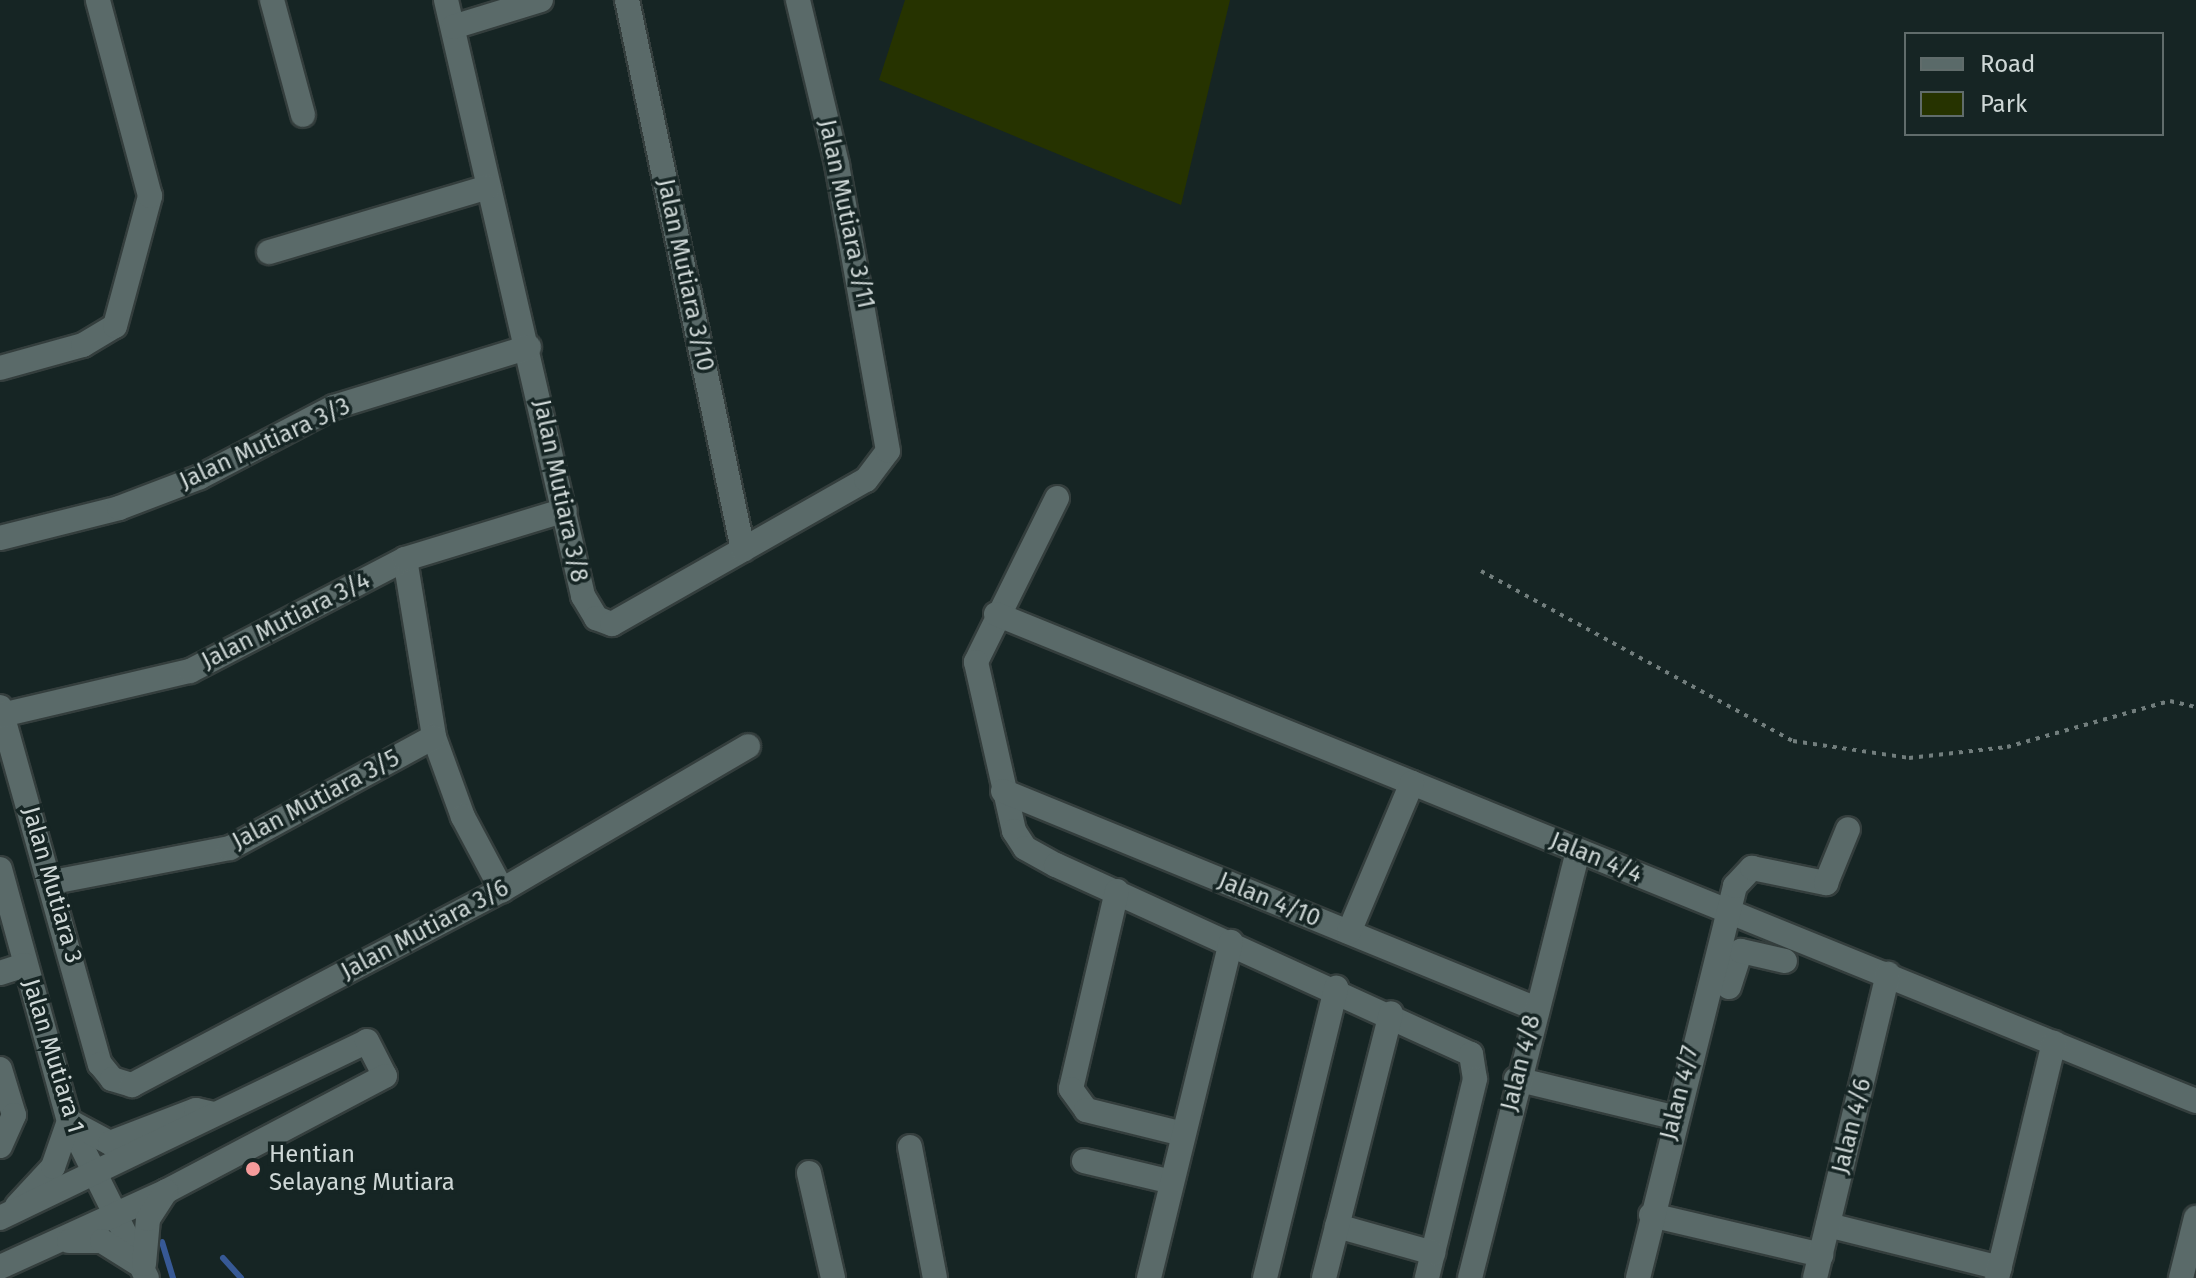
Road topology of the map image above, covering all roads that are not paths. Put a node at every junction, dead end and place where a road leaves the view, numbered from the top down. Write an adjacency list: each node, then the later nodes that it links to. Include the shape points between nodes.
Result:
1 (98, 0): 12 (street, via 150,196 115,326 83,345)
2 (272, 0): 8 (street)
3 (446, 0): 7 (street, Jalan Mutiara 3/8)
4 (541, 0): 7 (street)
5 (627, 0): 17 (street, Jalan Mutiara 3/10)
6 (798, 0): 13 (street, Jalan Mutiara 3/11)
7 (453, 27): 9 (street, Jalan Mutiara 3/8)
8 (303, 115)
9 (489, 187): 10 (street); 11 (street, Jalan Mutiara 3/8)
10 (269, 252)
11 (529, 347): 15 (street, Jalan Mutiara 3/8); 16 (street, Jalan Mutiara 3/3, via 334,407 200,477 119,508)
12 (0, 368)
13 (889, 428): 17 (street, Jalan Mutiara 3/8, via 877,472)
14 (1057, 498): 19 (street)
15 (565, 510): 17 (street, Jalan Mutiara 3/8, via 583,596 604,623 620,623); 18 (street, Jalan Mutiara 3/4)
16 (0, 538)
17 (743, 550)
18 (405, 559): 20 (street, Jalan Mutiara 3/4, via 190,671); 21 (street)
19 (996, 614): 23 (street, Jalan 4/4); 24 (street, via 976,662)
20 (1, 711): 28 (street, Jalan Mutiara 3)
21 (434, 737): 28 (street, Jalan Mutiara 3/5, via 230,848); 29 (street, via 463,817)
22 (748, 746): 29 (street, Jalan Mutiara 3/6)
23 (1412, 783): 26 (street, Jalan 4/4); 32 (street)
24 (1003, 791): 30 (street, via 1025,848); 32 (street, Jalan 4/10)
25 (1848, 829): 31 (street, Jalan 4/7, via 1826,883 1752,868)
26 (1578, 851): 31 (street, Jalan 4/4); 40 (street, Jalan 4/8)
27 (0, 869): 35 (street, Jalan Mutiara 1)
28 (53, 882): 43 (street, Jalan Mutiara 3)
29 (502, 890): 43 (street, Jalan Mutiara 3/6, via 132,1085 112,1079)
30 (1117, 891): 33 (street); 50 (street, via 1071,1089 1086,1110)
31 (1726, 909): 36 (street, Jalan 4/7); 38 (street, Jalan 4/4)
32 (1349, 932): 40 (street, Jalan 4/10)
33 (1231, 942): 39 (street); 50 (street)
34 (1785, 961): 36 (street, via 1741,951)
35 (25, 965): 37 (street); 49 (street, Jalan Mutiara 1)
36 (1725, 972): 48 (street, Jalan 4/7)
37 (0, 973)
38 (1888, 974): 42 (street, Jalan 4/4); 62 (street, Jalan 4/6)
39 (1336, 988): 41 (street); 74 (street)
40 (1534, 1008): 45 (street, Jalan 4/8)
41 (1391, 1013): 63 (street); 65 (street, via 1463,1045 1475,1063)
42 (2054, 1043): 46 (street, Jalan 4/4); 68 (street)
43 (100, 1064)
44 (0, 1069): 51 (street, via 14,1115)
45 (1516, 1079): 48 (street); 70 (street, Jalan 4/8)
46 (2196, 1101)
47 (220, 1115): 49 (street, via 196,1110 110,1143); 55 (street); 57 (street, via 367,1041 385,1076)
48 (1673, 1117): 59 (street, Jalan 4/7)
49 (69, 1121): 55 (street, Jalan Mutiara 1); 60 (street, via 53,1167)
50 (1183, 1134): 56 (street)
51 (0, 1146)
52 (910, 1147): 72 (street)
53 (1084, 1161): 56 (street)
54 (809, 1173): 71 (street)
55 (94, 1175): 58 (street, Jalan Mutiara 1); 60 (street)
56 (1172, 1182): 73 (street)
57 (167, 1191): 58 (street); 69 (street, via 143,1236)
58 (115, 1215): 64 (street); 69 (street, Jalan Mutiara 1)
59 (1651, 1215): 67 (street); 77 (street, Jalan 4/7)
60 (5, 1216)
61 (2196, 1218): 78 (street)
62 (1828, 1225): 67 (street, Jalan 4/6); 68 (street)
63 (1337, 1226): 65 (street); 75 (street)
64 (54, 1243): 66 (street); 69 (street, via 102,1241)
65 (1433, 1253): 76 (street)
66 (0, 1267)
67 (1818, 1267)
68 (1999, 1273)
69 (146, 1274)
70 (1477, 1276)
71 (833, 1278)
72 (935, 1278)
73 (1149, 1278)
74 (1265, 1278)
75 (1324, 1278)
76 (1427, 1278)
77 (1638, 1278)
78 (2181, 1278)

